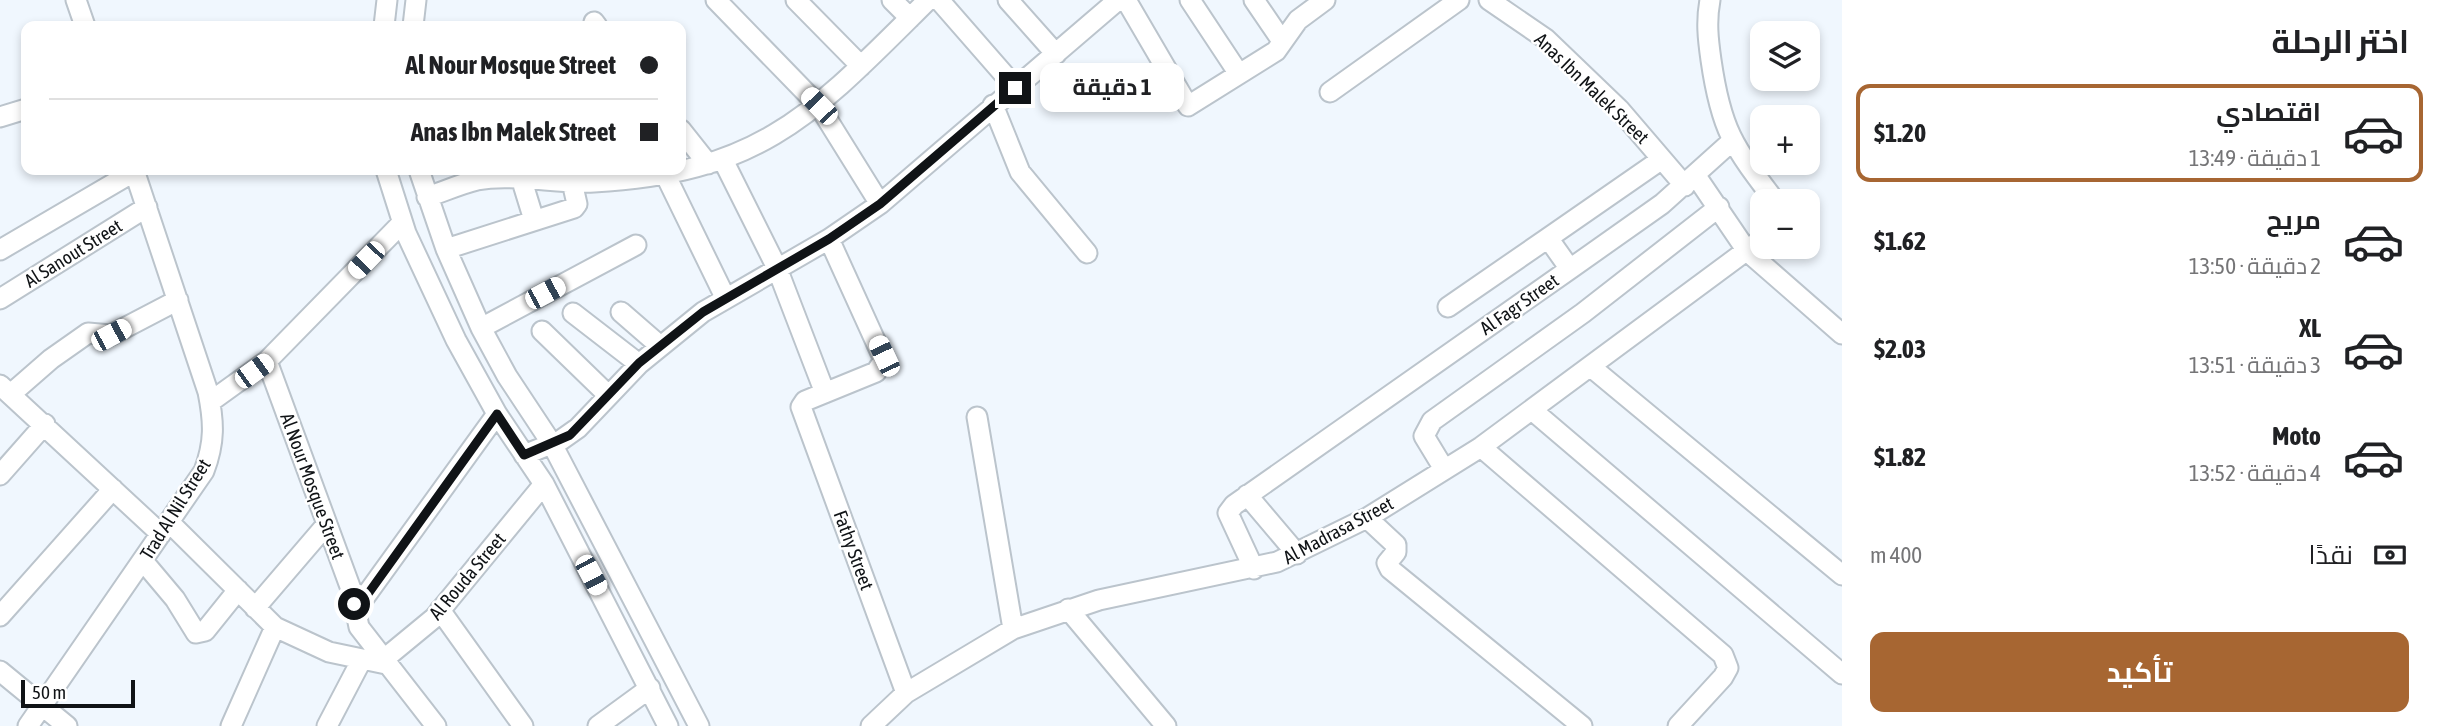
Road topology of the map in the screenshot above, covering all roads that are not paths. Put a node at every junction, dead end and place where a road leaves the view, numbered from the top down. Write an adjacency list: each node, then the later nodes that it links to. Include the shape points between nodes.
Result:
1 (76, 0): 19 (street)
2 (387, 0): 20 (street)
3 (416, 0): 21 (street)
4 (716, 0): 29 (street)
5 (796, 0): 24 (street)
6 (892, 0): 18 (street)
7 (928, 0): 18 (street)
8 (939, 0): 26 (street)
9 (1008, 0): 23 (street)
10 (1118, 0): 23 (street)
11 (1126, 0): 25 (street, via 1185,104 1191,105)
12 (1190, 0): 25 (street)
13 (1254, 0): 22 (street)
14 (1325, 0): 22 (street, via 1298,20)
15 (1459, 0): 27 (street)
16 (1489, 0): 34 (street, Anas Ibn Malek Street, via 1546,39 1619,109)
17 (1710, 0): 33 (street, via 1707,33 1720,114)
18 (910, 18): 24 (street)
19 (83, 21)
20 (385, 21)
21 (414, 21)
22 (1282, 41): 25 (street, via 1271,55)
23 (1056, 54): 26 (street)
24 (861, 66): 29 (street)
25 (1239, 74)
26 (1015, 88): 28 (street)
27 (1330, 92)
28 (993, 105): 48 (street); 60 (street, via 1020,172)
29 (819, 106): 35 (street, via 764,142); 48 (street)
30 (21, 110): 31 (street)
31 (0, 117)
32 (686, 135): 35 (street)
33 (1731, 142): 45 (street); 46 (street)
34 (1662, 159): 45 (street, Anas Ibn Malek Street); 53 (street)
35 (716, 162): 36 (street); 62 (street)
36 (686, 169)
37 (127, 175): 58 (street)
38 (135, 175): 49 (street, Trad Al Nil Street)
39 (388, 175): 52 (street)
40 (422, 175): 47 (street)
41 (609, 175): 43 (street)
42 (665, 175): 64 (street)
43 (557, 178): 44 (street); 51 (street, via 576,208)
44 (522, 180): 47 (street, via 477,180); 51 (street)
45 (1690, 181): 50 (street, Anas Ibn Malek Street); 63 (street)
46 (1766, 189)
47 (427, 197): 59 (street)
48 (880, 204): 54 (street)
49 (147, 207): 65 (street, Al Sanout Street); 66 (street, Trad Al Nil Street)
50 (1719, 207): 55 (street, Anas Ibn Malek Street); 88 (street, via 1583,313 1432,421 1424,436)
51 (534, 220): 59 (street)
52 (402, 223): 74 (street); 82 (street, via 456,340)
53 (1548, 238): 63 (street, Al Fagr Street); 67 (street)
54 (829, 239): 62 (street); 78 (street, via 884,360 876,372)
55 (1750, 240)
56 (636, 244): 70 (street)
57 (1750, 249): 76 (street, Al Madrasa Street)
58 (0, 250)
59 (446, 250): 70 (street)
60 (1087, 253)
61 (1769, 259): 72 (street, Anas Ibn Malek Street)
62 (777, 268): 64 (street); 78 (street)
63 (1570, 269): 92 (street, Al Fagr Street)
64 (725, 297): 73 (street)
65 (0, 299)
66 (178, 300): 77 (street, via 111,335 88,333); 80 (street, Trad Al Nil Street)
67 (1448, 307)
68 (621, 312): 73 (street)
69 (573, 313): 75 (street)
70 (481, 328): 85 (street)
71 (542, 331): 79 (street)
72 (1842, 334)
73 (659, 345): 75 (street)
74 (267, 362): 80 (street); 94 (street, Al Nour Mosque Street)
75 (639, 363): 79 (street)
76 (1591, 368): 81 (street, Al Madrasa Street); 99 (street)
77 (6, 389): 84 (street)
78 (825, 393): 113 (street, Fathy Street, via 803,402 802,407)
79 (608, 395): 85 (street, via 578,428)
80 (210, 402): 95 (street, Trad Al Nil Street, via 215,423 212,449 204,471)
81 (1532, 410): 86 (street, Al Madrasa Street); 111 (street)
82 (497, 414): 87 (street); 104 (street)
83 (977, 417): 107 (street)
84 (46, 424): 89 (street); 91 (street)
85 (552, 444): 87 (street); 123 (street)
86 (1481, 447): 88 (street, Al Madrasa Street); 127 (street, via 1723,654 1728,668 1723,677)
87 (524, 455): 90 (street)
88 (1444, 469): 93 (street, Al Madrasa Street)
89 (0, 475)
90 (544, 484): 103 (street, Al Rouda Street); 112 (street)
91 (113, 489): 95 (street); 105 (street)
92 (1247, 495): 96 (street); 98 (street, via 1228,513)
93 (1367, 518): 96 (street, Al Madrasa Street); 126 (street, via 1396,545 1387,563 1390,569)
94 (327, 524): 101 (street); 104 (street, Al Nour Mosque Street)
95 (165, 528): 97 (street, Trad Al Nil Street); 100 (street)
96 (1297, 554): 98 (street, Al Madrasa Street)
97 (144, 561): 100 (street, via 196,633 205,631); 114 (street, Trad Al Nil Street)
98 (1254, 569): 102 (street, Al Madrasa Street)
99 (1842, 575)
100 (238, 590): 101 (street)
101 (255, 608): 106 (street)
102 (1068, 609): 107 (street, Al Madrasa Street); 125 (street)
103 (440, 610): 109 (street, Al Rouda Street); 120 (street)
104 (355, 612): 109 (street, Al Nour Mosque Street, via 359,627)
105 (0, 616)
106 (275, 627): 108 (street, via 328,652); 117 (street)
107 (1013, 629): 113 (street, Al Madrasa Street)
108 (361, 661): 109 (street); 118 (street)
109 (385, 662): 119 (street, Al Nour Mosque Street)
110 (0, 671): 114 (street)
111 (1842, 674)
112 (650, 688): 121 (street); 122 (street)
113 (906, 693): 124 (street, Al Madrasa Street)
114 (42, 705): 115 (street, Trad Al Nil Street); 116 (street)
115 (28, 726)
116 (67, 726)
117 (230, 726)
118 (327, 726)
119 (436, 726)
120 (523, 726)
121 (598, 726)
122 (668, 726)
123 (699, 726)
124 (871, 726)
125 (1166, 726)
126 (1582, 726)
127 (1678, 726)

